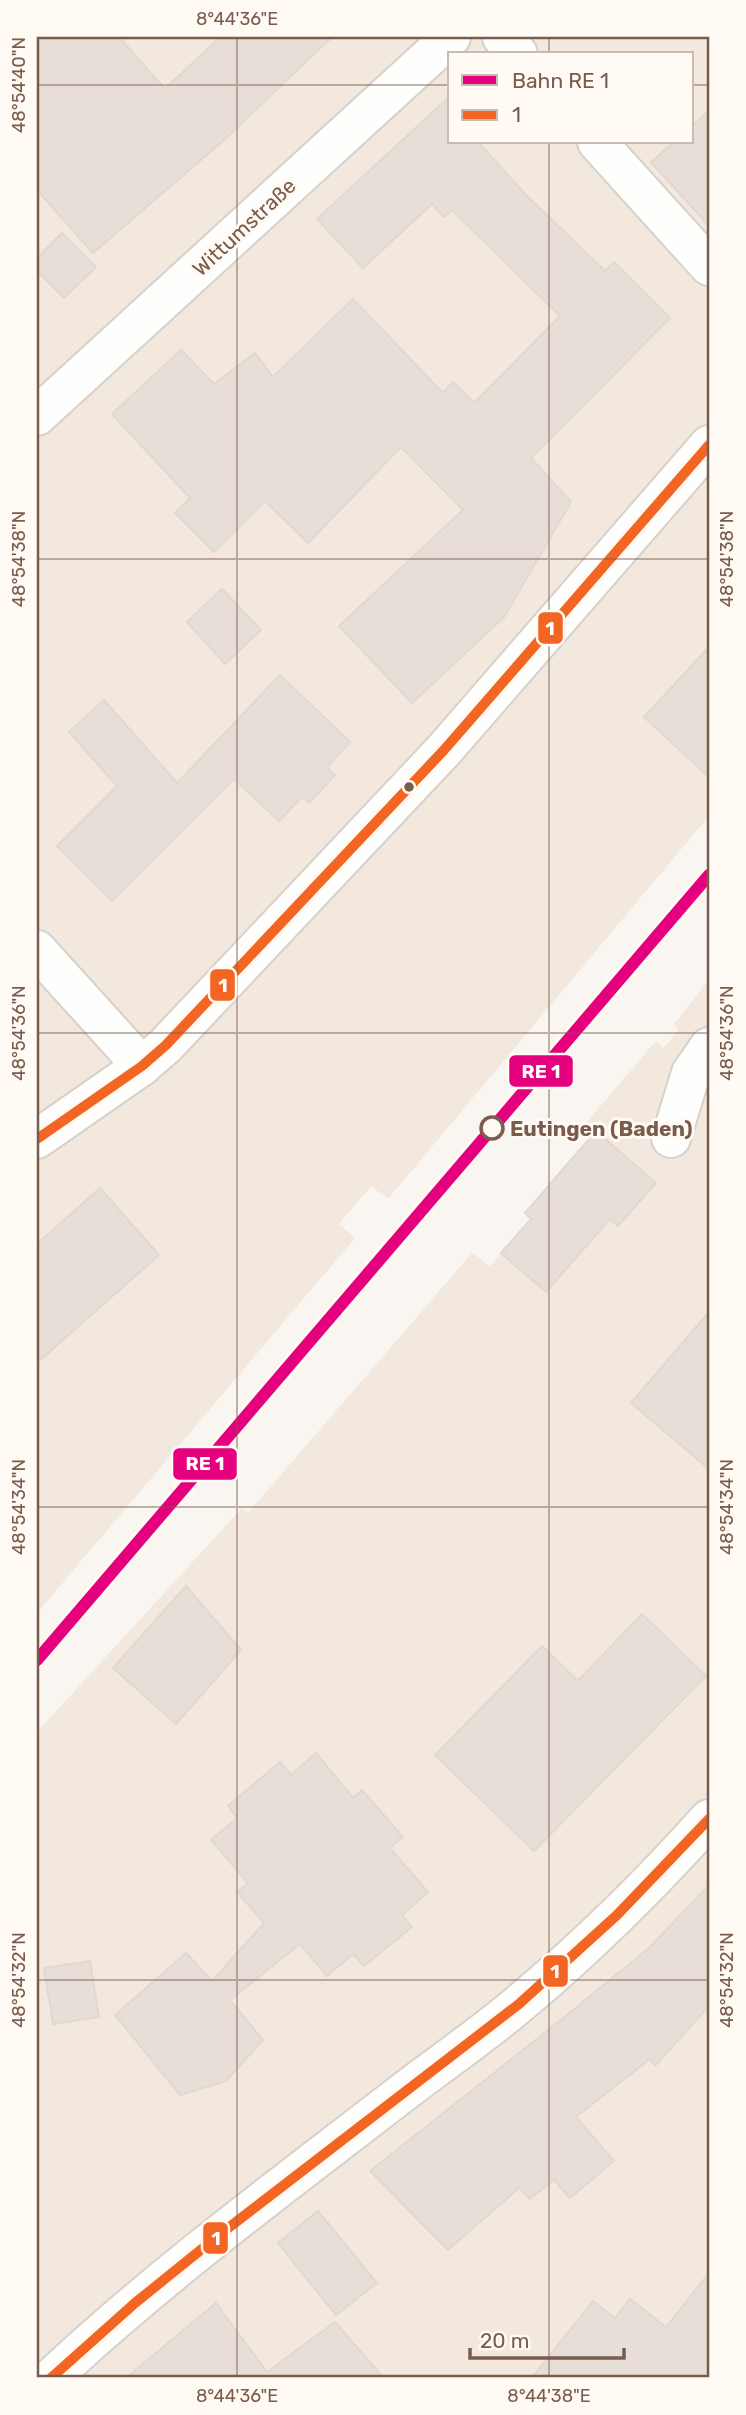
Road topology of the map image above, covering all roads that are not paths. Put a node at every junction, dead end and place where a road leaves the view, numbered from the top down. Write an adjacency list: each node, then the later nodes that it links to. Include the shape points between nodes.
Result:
1 (451, 37): 6 (street, Wittumstraße)
2 (502, 37): 3 (street)
3 (516, 52)
4 (599, 144): 5 (street)
5 (709, 266)
6 (37, 416)
7 (709, 445): 10 (street, via 444,751)
8 (37, 950): 10 (street)
9 (709, 1047): 11 (street, via 691,1073)
10 (142, 1066): 12 (street)
11 (671, 1138)
12 (37, 1139)
13 (709, 1819): 14 (street, via 605,1928 518,2005 199,2250)
14 (51, 2378)

